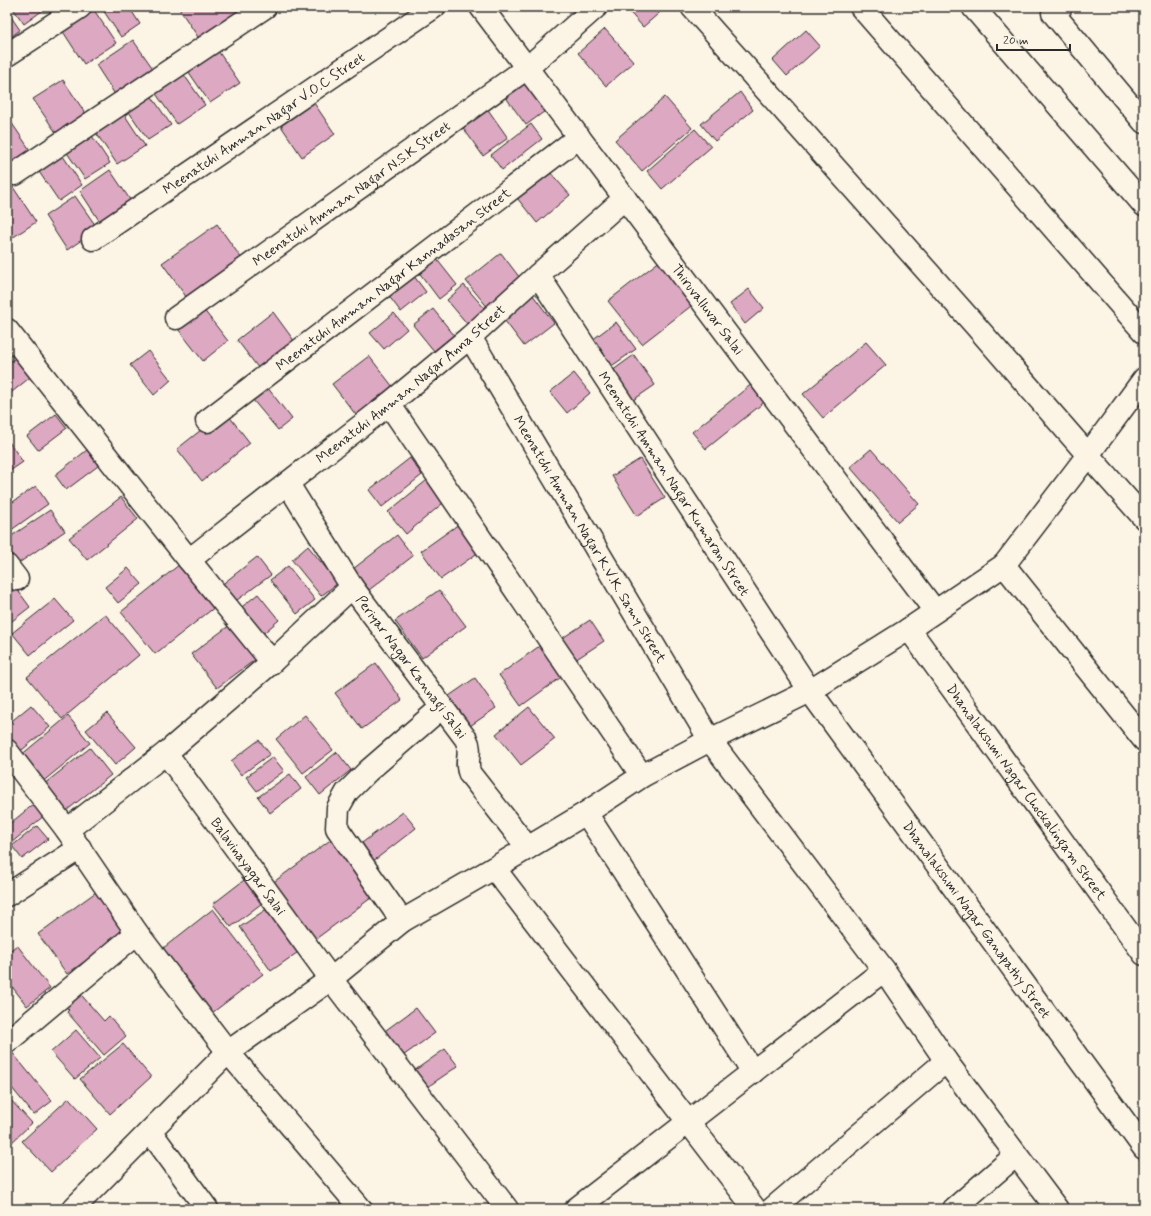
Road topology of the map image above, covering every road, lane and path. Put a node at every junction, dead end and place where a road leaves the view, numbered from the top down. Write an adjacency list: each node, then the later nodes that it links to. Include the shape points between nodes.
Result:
1 (80, 7): 10 (street)
2 (265, 7): 14 (street)
3 (434, 7): 17 (street, Meenatchi Amman Nagar V.O.C Street)
4 (481, 7): 11 (street, Thiruvalluvar Salai)
5 (596, 7): 11 (street, Meenatchi Amman Nagar N.S.K Street)
6 (692, 7): 26 (street)
7 (862, 7): 21 (street)
8 (973, 7): 16 (street)
9 (1061, 7): 12 (street, via 1053,13)
10 (7, 55)
11 (527, 68): 13 (street, Thiruvalluvar Salai); 19 (street, Meenatchi Amman Nagar N.S.K Street)
12 (1144, 122)
13 (579, 137): 15 (street, Thiruvalluvar Salai); 25 (street, Meenatchi Amman Nagar Kannadasan Street)
14 (16, 174)
15 (625, 198): 18 (street, Meenatchi Amman Nagar Anna Street); 32 (street, Thiruvalluvar Salai)
16 (1144, 205)
17 (93, 239)
18 (538, 275): 22 (street, Meenatchi Amman Nagar Anna Street); 35 (street, Meenatchi Amman Nagar Kumaran Street)
19 (176, 318)
20 (7, 330): 29 (street)
21 (1144, 332)
22 (470, 337): 24 (street, Meenatchi Amman Nagar Anna Street); 37 (street, Meenatchi Amman Nagar K.V.K. Samy Street)
23 (1144, 379): 26 (street)
24 (389, 404): 27 (street, Meenatchi Amman Nagar Anna Street); 41 (street)
25 (207, 421)
26 (1088, 455): 28 (street); 30 (street)
27 (288, 484): 29 (street, Meenatchi Amman Nagar Anna Street); 31 (street, Periyar Nagar Kannagi Salai)
28 (1144, 518)
29 (189, 560): 34 (street)
30 (1004, 565): 32 (street); 38 (street)
31 (352, 587): 34 (street); 36 (street, Periyar Nagar Kannagi Salai)
32 (935, 611): 33 (street)
33 (909, 629): 35 (street); 50 (street, Dhanalakshmi Nagar Chockalingam Street)
34 (272, 662): 40 (street)
35 (810, 691): 37 (street); 59 (street, Dhanalakshmi Nagar Ganapathy Street)
36 (442, 707): 45 (street, Periyar Nagar Kannagi Salai, via 470,746 470,774); 48 (street, via 352,787 338,808 337,828)
37 (710, 740): 41 (street); 51 (street, Meenatchi Amman Nagar K.V.K. Samy Street)
38 (1144, 740)
39 (7, 751): 43 (street)
40 (166, 753): 43 (street); 52 (street, Balavinayagar Salai)
41 (642, 776): 42 (street)
42 (586, 813): 45 (street); 56 (street)
43 (67, 830): 44 (street)
44 (80, 848): 47 (street); 49 (street)
45 (528, 848): 46 (street)
46 (494, 868): 48 (street); 57 (street)
47 (7, 895)
48 (402, 921): 52 (street)
49 (137, 933): 53 (street); 54 (street)
50 (1144, 954)
51 (884, 970): 55 (street, Meenatchi Amman Nagar K.V.K. Samy Street); 56 (street)
52 (331, 979): 54 (street); 64 (street, Balavinayagar Salai)
53 (7, 1042)
54 (228, 1052): 58 (street); 63 (street)
55 (946, 1061): 60 (street, Meenatchi Amman Nagar K.V.K. Samy Street); 67 (street)
56 (753, 1072): 57 (street)
57 (689, 1122): 65 (street); 66 (street)
58 (150, 1131): 61 (street); 62 (street)
59 (1144, 1148)
60 (1016, 1155): 68 (street); 69 (street, Meenatchi Amman Nagar K.V.K. Samy Street)
61 (73, 1209)
62 (207, 1209)
63 (361, 1209)
64 (508, 1209)
65 (576, 1209)
66 (755, 1209)
67 (772, 1209)
68 (954, 1209)
69 (1057, 1209)

